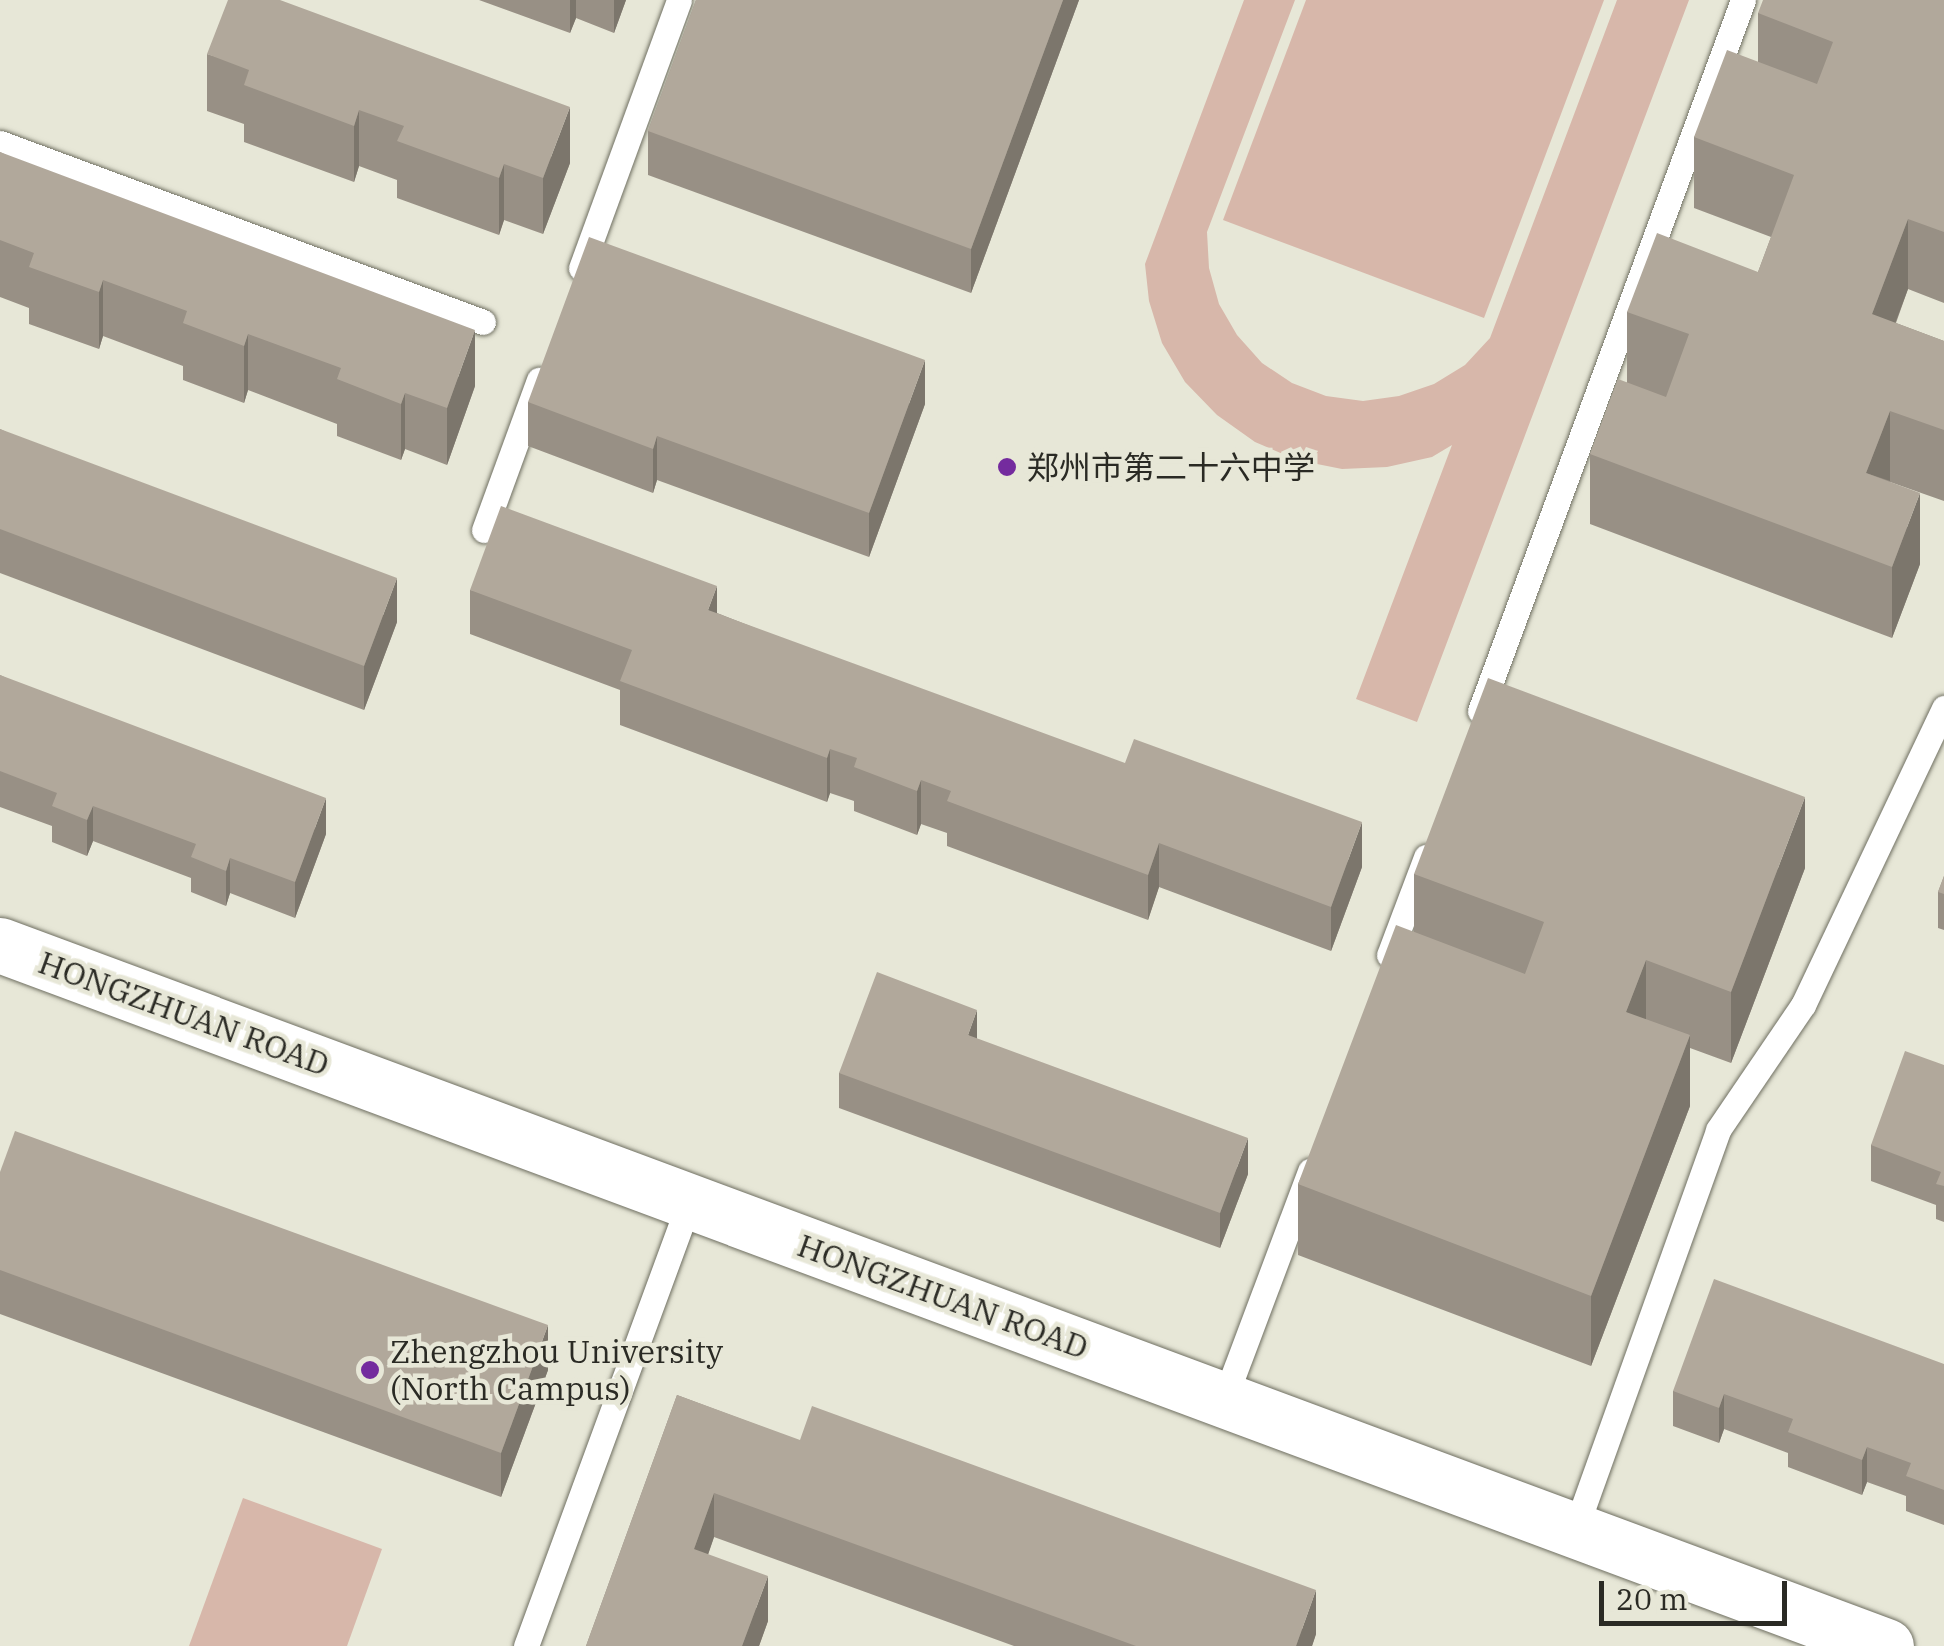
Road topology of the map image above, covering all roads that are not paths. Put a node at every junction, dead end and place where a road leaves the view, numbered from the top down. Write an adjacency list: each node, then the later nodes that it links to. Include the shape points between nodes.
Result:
1 (680, 0): 4 (lane)
2 (1743, 0): 9 (lane)
3 (0, 143): 5 (lane)
4 (572, 293)
5 (483, 322)
6 (552, 348): 7 (lane)
7 (484, 530)
8 (1944, 708): 16 (lane, via 1803,1005 1718,1130)
9 (1473, 728)
10 (1432, 840): 12 (lane)
11 (0, 945): 14 (street, HONGZHUAN ROAD)
12 (1384, 971)
13 (1321, 1139): 15 (lane)
14 (690, 1202): 15 (street, HONGZHUAN ROAD); 17 (lane)
15 (1224, 1400): 16 (street, HONGZHUAN ROAD)
16 (1575, 1530): 18 (street, HONGZHUAN ROAD)
17 (526, 1646)
18 (1886, 1646)

